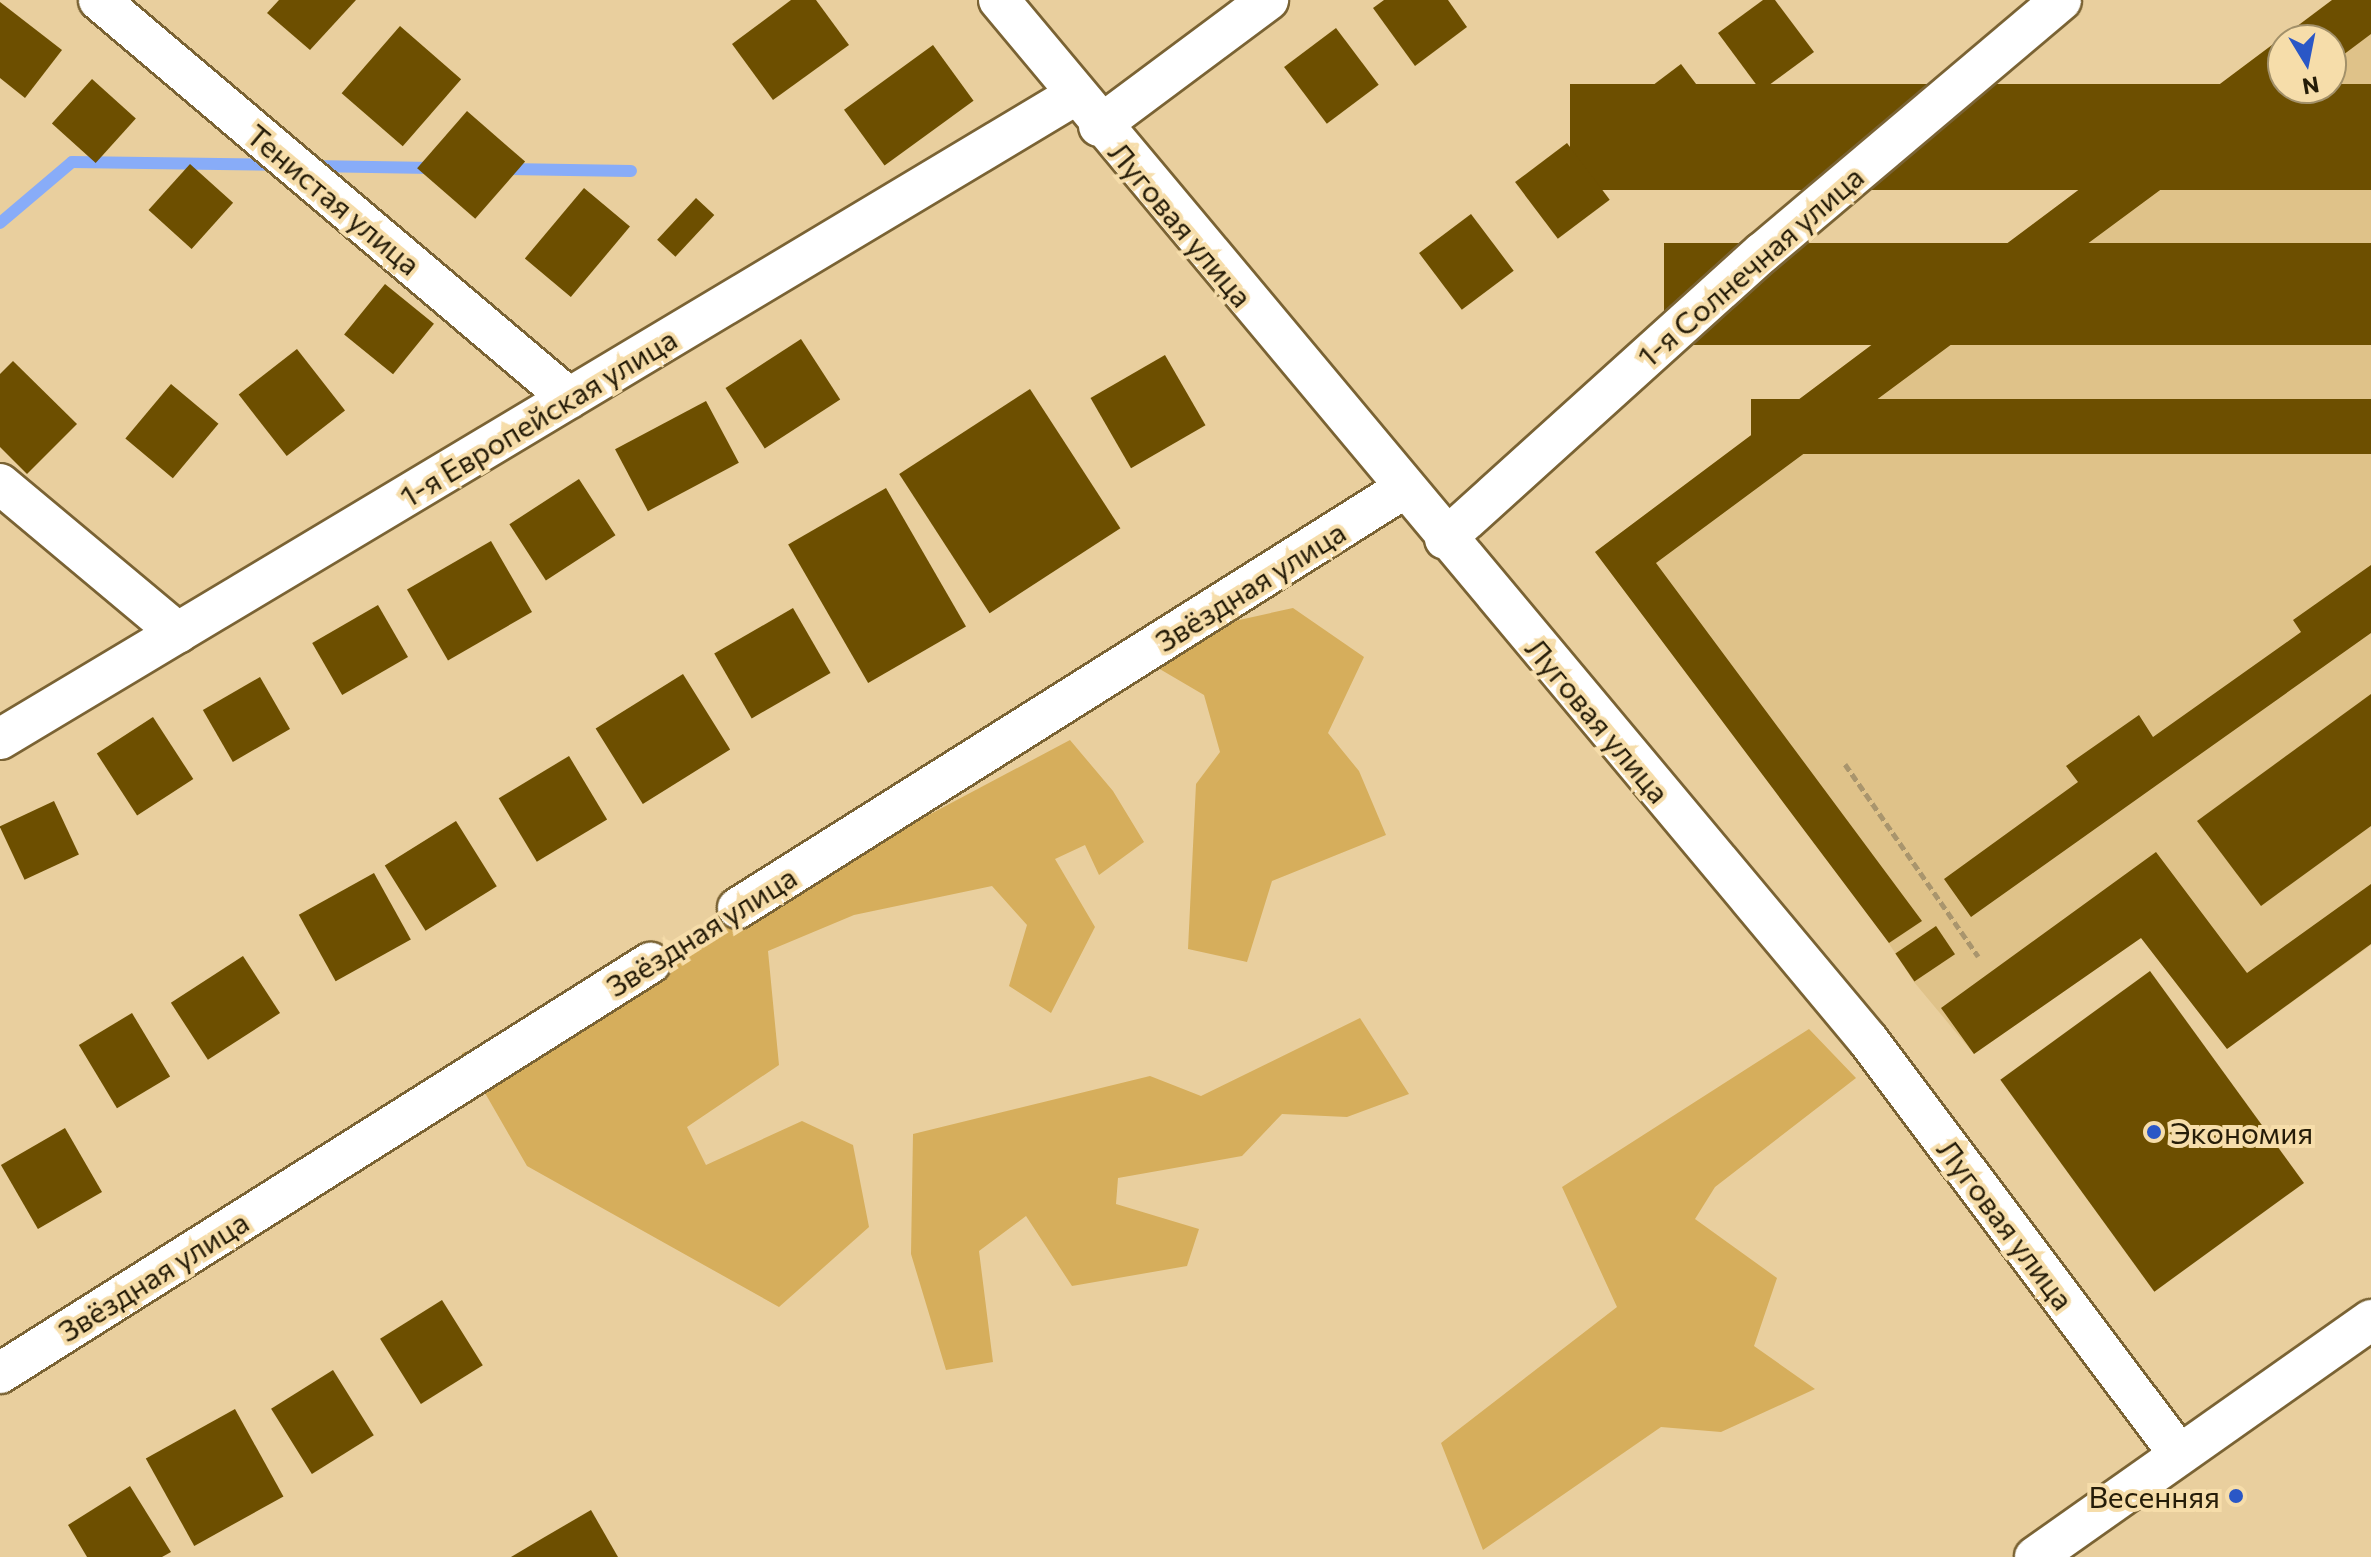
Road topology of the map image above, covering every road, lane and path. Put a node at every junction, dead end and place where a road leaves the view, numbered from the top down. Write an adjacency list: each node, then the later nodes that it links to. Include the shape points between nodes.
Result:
1 (99, 0): 7 (street, Тенистая улица)
2 (999, 0): 5 (street, Луговая улица)
3 (1268, 0): 6 (street)
4 (2061, 0): 10 (street, 1-я Солнечная улица, via 1763,252)
5 (1075, 95): 6 (street, Луговая улица); 7 (street, 1-я Европейская улица)
6 (1099, 126): 9 (street, Луговая улица)
7 (569, 398): 11 (street, 1-я Европейская улица)
8 (0, 484): 11 (street)
9 (1403, 489): 10 (street, Луговая улица); 14 (street, Звёздная улица)
10 (1445, 539): 19 (street, Луговая улица, via 1868,1040)
11 (178, 633): 12 (street, 1-я Европейская улица)
12 (0, 739)
13 (1845, 764): 15 (path)
14 (738, 908): 16 (path, Звёздная улица)
15 (1978, 956)
16 (650, 963): 18 (street, Звёздная улица)
17 (2371, 1320): 19 (street)
18 (0, 1373)
19 (2179, 1454): 20 (street)
20 (2035, 1557)

